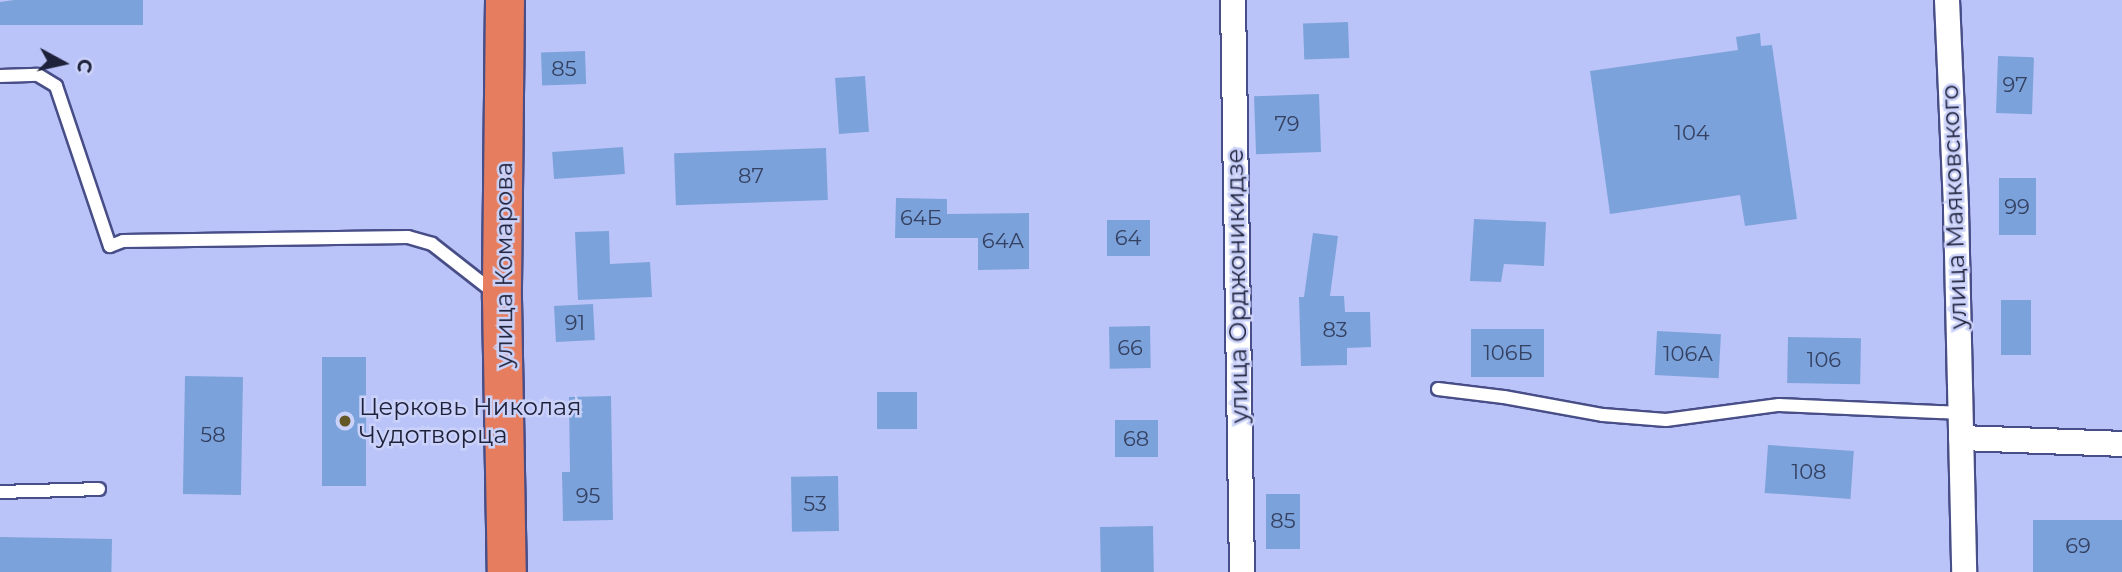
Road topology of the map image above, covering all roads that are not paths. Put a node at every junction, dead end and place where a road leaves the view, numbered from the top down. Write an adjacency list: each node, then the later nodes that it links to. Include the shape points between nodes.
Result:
1 (505, 0): 5 (highway, улица Комарова)
2 (1233, 0): 12 (street, улица Орджоникидзе)
3 (1947, 0): 7 (street, улица Маяковского)
4 (0, 76): 5 (lane, via 38,75 56,86 110,246 123,240 408,237 432,244)
5 (502, 299): 11 (highway, улица Комарова)
6 (1438, 389): 7 (lane, via 1603,415 1666,420 1779,405)
7 (1961, 425): 8 (street); 13 (street, улица Маяковского)
8 (2122, 444)
9 (99, 489): 10 (lane)
10 (0, 492)
11 (507, 572)
12 (1242, 572)
13 (1964, 572)

